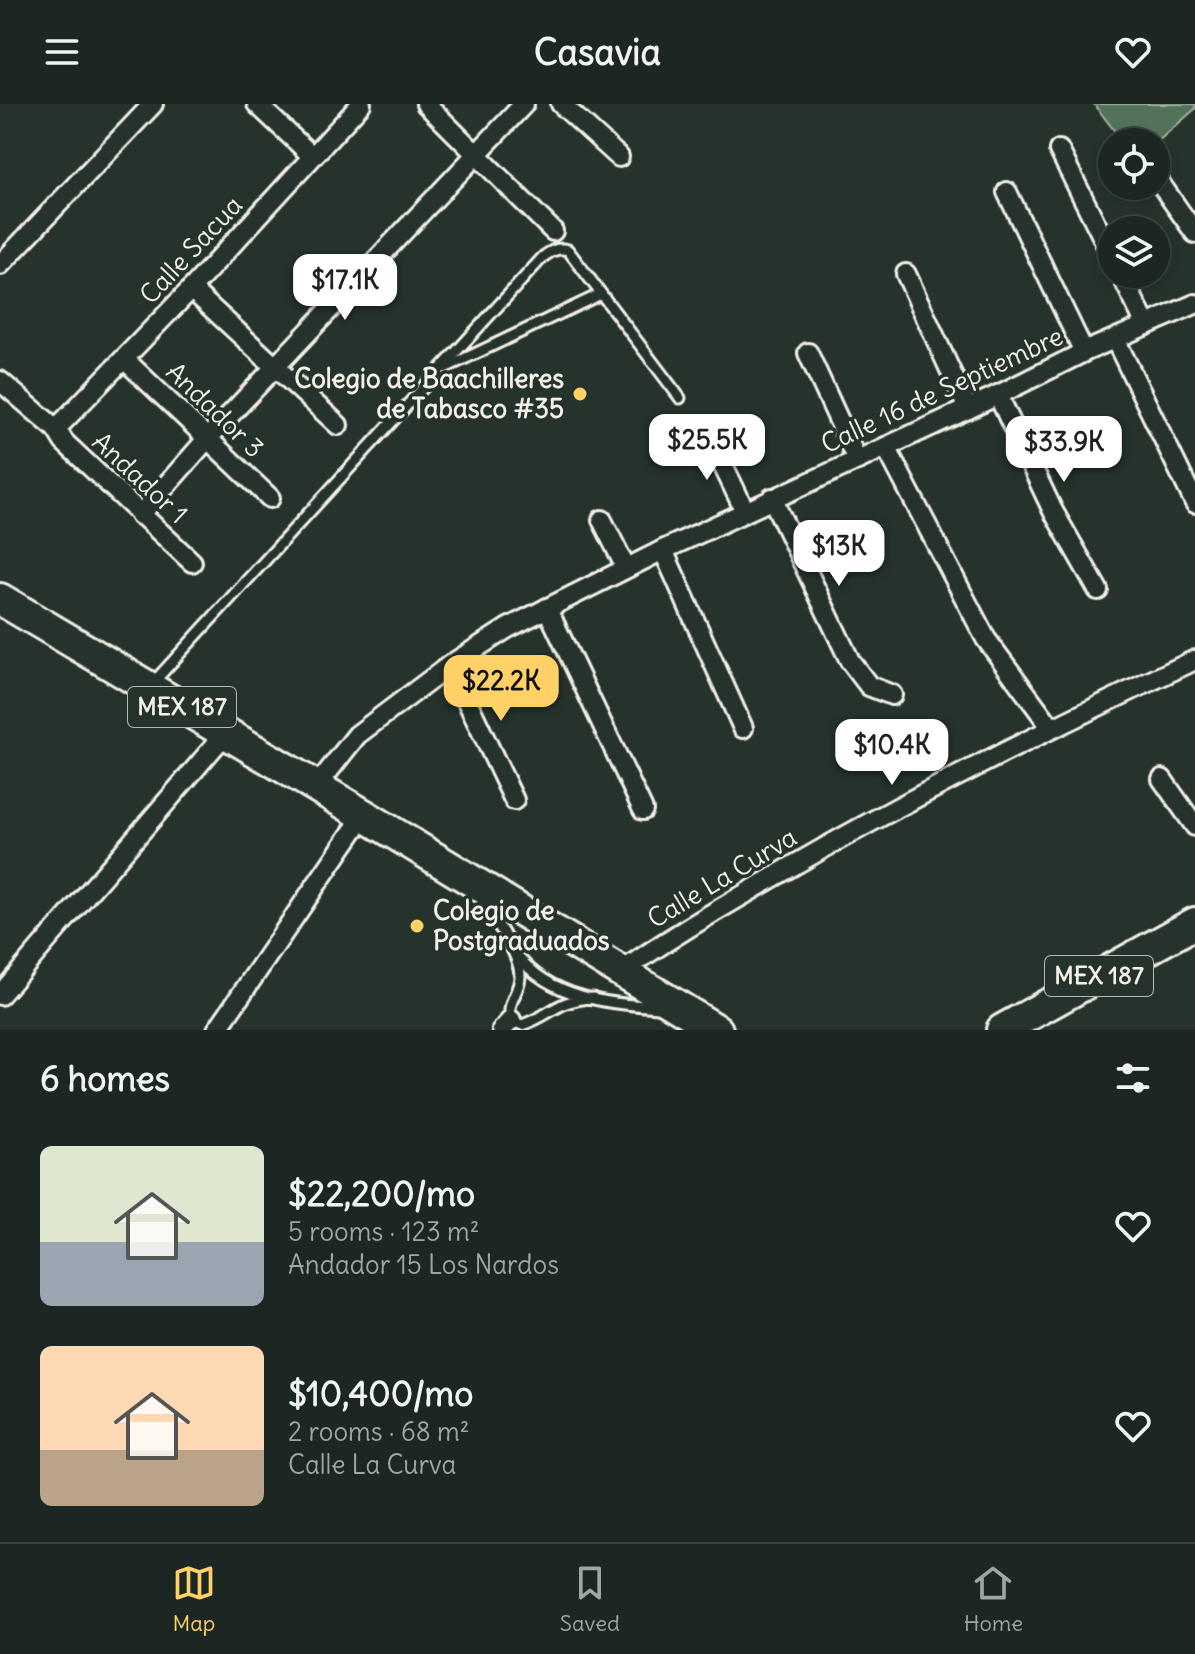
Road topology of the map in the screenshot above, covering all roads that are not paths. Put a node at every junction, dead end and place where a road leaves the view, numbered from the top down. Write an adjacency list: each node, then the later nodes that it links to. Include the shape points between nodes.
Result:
1 (153, 104): 17 (street)
2 (257, 104): 9 (street)
3 (361, 104): 9 (street, Calle Sacua)
4 (426, 104): 8 (street)
5 (524, 104): 8 (street)
6 (561, 104): 10 (street)
7 (1059, 150): 14 (street)
8 (476, 153): 15 (street); 28 (street)
9 (312, 156): 20 (street, Calle Sacua)
10 (619, 157)
11 (1170, 191): 13 (street)
12 (1007, 192): 25 (street)
13 (1189, 208): 16 (street)
14 (1098, 228)
15 (553, 231)
16 (1195, 233)
17 (0, 265)
18 (906, 274): 33 (street)
19 (1128, 288): 23 (street)
20 (191, 289): 27 (street, Calle Sacua); 28 (street)
21 (601, 294): 29 (lane); 29 (lane, via 568,250 551,251); 32 (lane)
22 (1195, 304): 23 (street, Calle 16 de Septiembre)
23 (1146, 325): 24 (street, Calle 16 de Septiembre)
24 (1115, 339): 25 (street, Calle 16 de Septiembre); 42 (street)
25 (1084, 352): 31 (street, Calle 16 de Septiembre)
26 (808, 353): 39 (street)
27 (124, 359): 35 (street, Calle Sacua); 37 (street, Andador 3)
28 (275, 367): 34 (street); 37 (street)
29 (438, 371): 54 (lane)
30 (0, 381): 35 (street, Andador 1)
31 (998, 395): 33 (street, Calle 16 de Septiembre); 49 (street)
32 (680, 398)
33 (968, 409): 38 (street, Calle 16 de Septiembre)
34 (338, 425)
35 (56, 429): 44 (street, Andador 1, via 59,438)
36 (708, 434): 43 (street)
37 (208, 438): 40 (street, Andador 3); 44 (street)
38 (886, 447): 39 (street, Calle 16 de Septiembre); 56 (street, via 986,639)
39 (857, 460): 41 (street, Calle 16 de Septiembre)
40 (270, 498)
41 (772, 498): 43 (street, Calle 16 de Septiembre); 55 (street, via 850,661 869,686)
42 (1195, 503)
43 (745, 511): 46 (street, Calle 16 de Septiembre)
44 (140, 515): 47 (street, Andador 1)
45 (602, 520): 48 (street)
46 (663, 550): 48 (street, Calle 16 de Septiembre); 57 (street)
47 (192, 562)
48 (626, 568): 50 (street, Calle 16 de Septiembre)
49 (1098, 590)
50 (547, 608): 53 (street, Calle 16 de Septiembre); 62 (street)
51 (5, 611): 54 (main road, MEX 187)
52 (1195, 660): 56 (street, Calle La Curva)
53 (450, 665): 60 (street, Calle 16 de Septiembre, via 357,735); 61 (street)
54 (149, 688): 58 (main road, MEX 187)
55 (892, 695)
56 (1051, 727): 68 (street, Calle La Curva, via 838,839)
57 (743, 728)
58 (225, 734): 60 (main road, MEX 187); 69 (street)
59 (1162, 779): 64 (street)
60 (316, 787): 63 (main road, MEX 187)
61 (514, 800)
62 (643, 810)
63 (364, 815): 65 (main road, MEX 187); 73 (street)
64 (1195, 826)
65 (469, 880): 67 (lane); 68 (main road, MEX 187)
66 (1195, 923): 75 (main road, MEX 187)
67 (505, 939): 70 (lane, via 540,979); 72 (lane, via 520,978)
68 (621, 972): 71 (main road, MEX 187)
69 (0, 995)
70 (593, 998): 71 (lane); 72 (lane, via 568,1000 535,1021)
71 (681, 1008): 74 (main road, MEX 187)
72 (507, 1025)
73 (217, 1030)
74 (717, 1030)
75 (1002, 1030)

